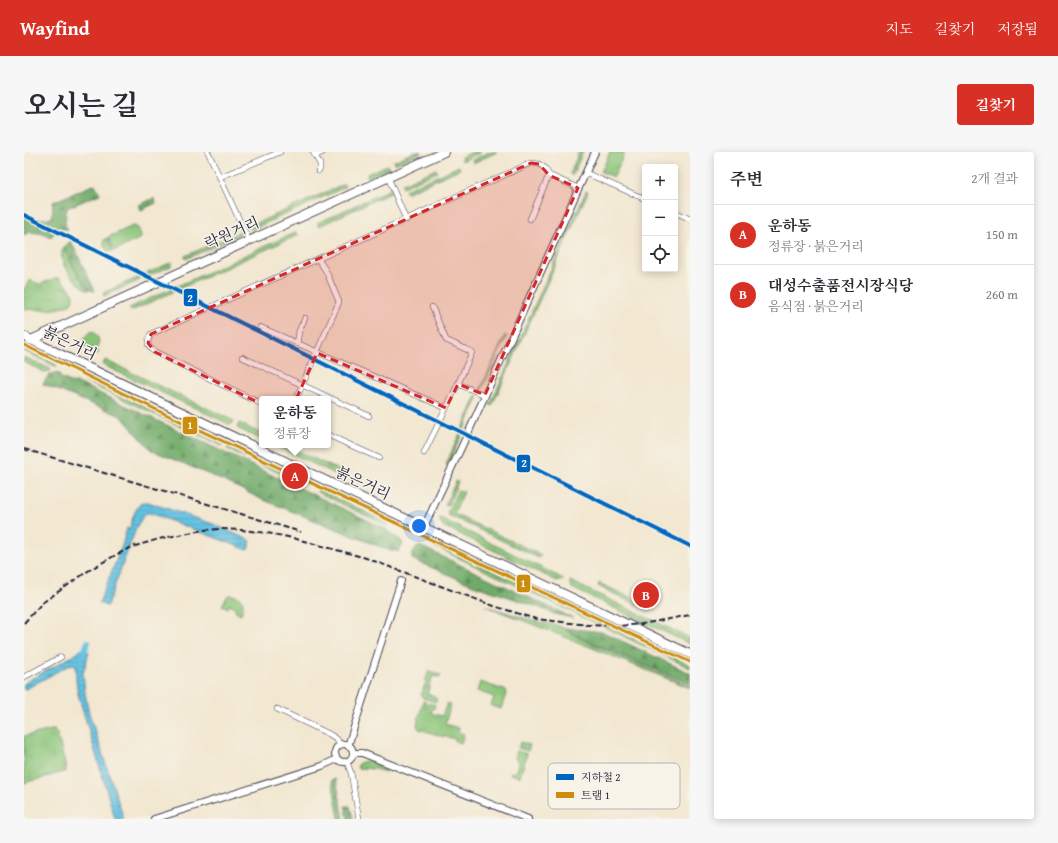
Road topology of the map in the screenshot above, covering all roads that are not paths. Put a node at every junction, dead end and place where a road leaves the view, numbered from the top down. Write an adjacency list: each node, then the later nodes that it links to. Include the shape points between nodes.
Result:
1 (208, 152): 10 (street)
2 (280, 152): 10 (street)
3 (323, 152): 6 (street)
4 (444, 152): 11 (main road, 락원거리)
5 (595, 152): 8 (street)
6 (314, 154): 7 (street, via 320,164)
7 (318, 171)
8 (586, 173): 12 (street); 13 (street)
9 (549, 175): 12 (street); 15 (street); 17 (street, via 539,164 531,163)
10 (220, 177): 18 (street)
11 (388, 178): 17 (street); 18 (main road, 락원거리)
12 (578, 188): 29 (street)
13 (642, 198)
14 (678, 213): 16 (street)
15 (530, 218)
16 (690, 219)
17 (406, 220): 19 (street)
18 (249, 241): 23 (main road, 락원거리)
19 (318, 259): 25 (street, via 339,302); 33 (street, via 151,334 149,338 148,344 155,352)
20 (432, 307): 27 (street, via 446,340 472,352)
21 (305, 318): 24 (street)
22 (260, 327): 24 (street)
23 (28, 338): 39 (main road, 붉은거리)
24 (297, 344): 25 (street)
25 (317, 353): 28 (street); 34 (street)
26 (242, 357): 28 (street)
27 (458, 384): 29 (street); 34 (street)
28 (302, 385): 30 (street); 31 (street)
29 (485, 395): 39 (street)
30 (297, 396)
31 (326, 396)
32 (331, 398): 35 (street)
33 (259, 403)
34 (446, 408): 37 (street)
35 (369, 416)
36 (331, 436): 38 (street)
37 (424, 453)
38 (380, 458)
39 (424, 527): 41 (main road, 붉은거리)
40 (401, 581): 46 (street)
41 (690, 654)
42 (61, 656): 43 (street)
43 (24, 677)
44 (277, 709): 45 (street, via 329,734 337,739)
45 (340, 745): 46 (street); 48 (street, via 335,752)
46 (348, 746): 47 (street)
47 (353, 753): 49 (street); 52 (street, via 362,753)
48 (337, 759): 49 (street); 50 (street, via 316,768)
49 (347, 762): 51 (street)
50 (154, 819)
51 (360, 819)
52 (528, 819)

